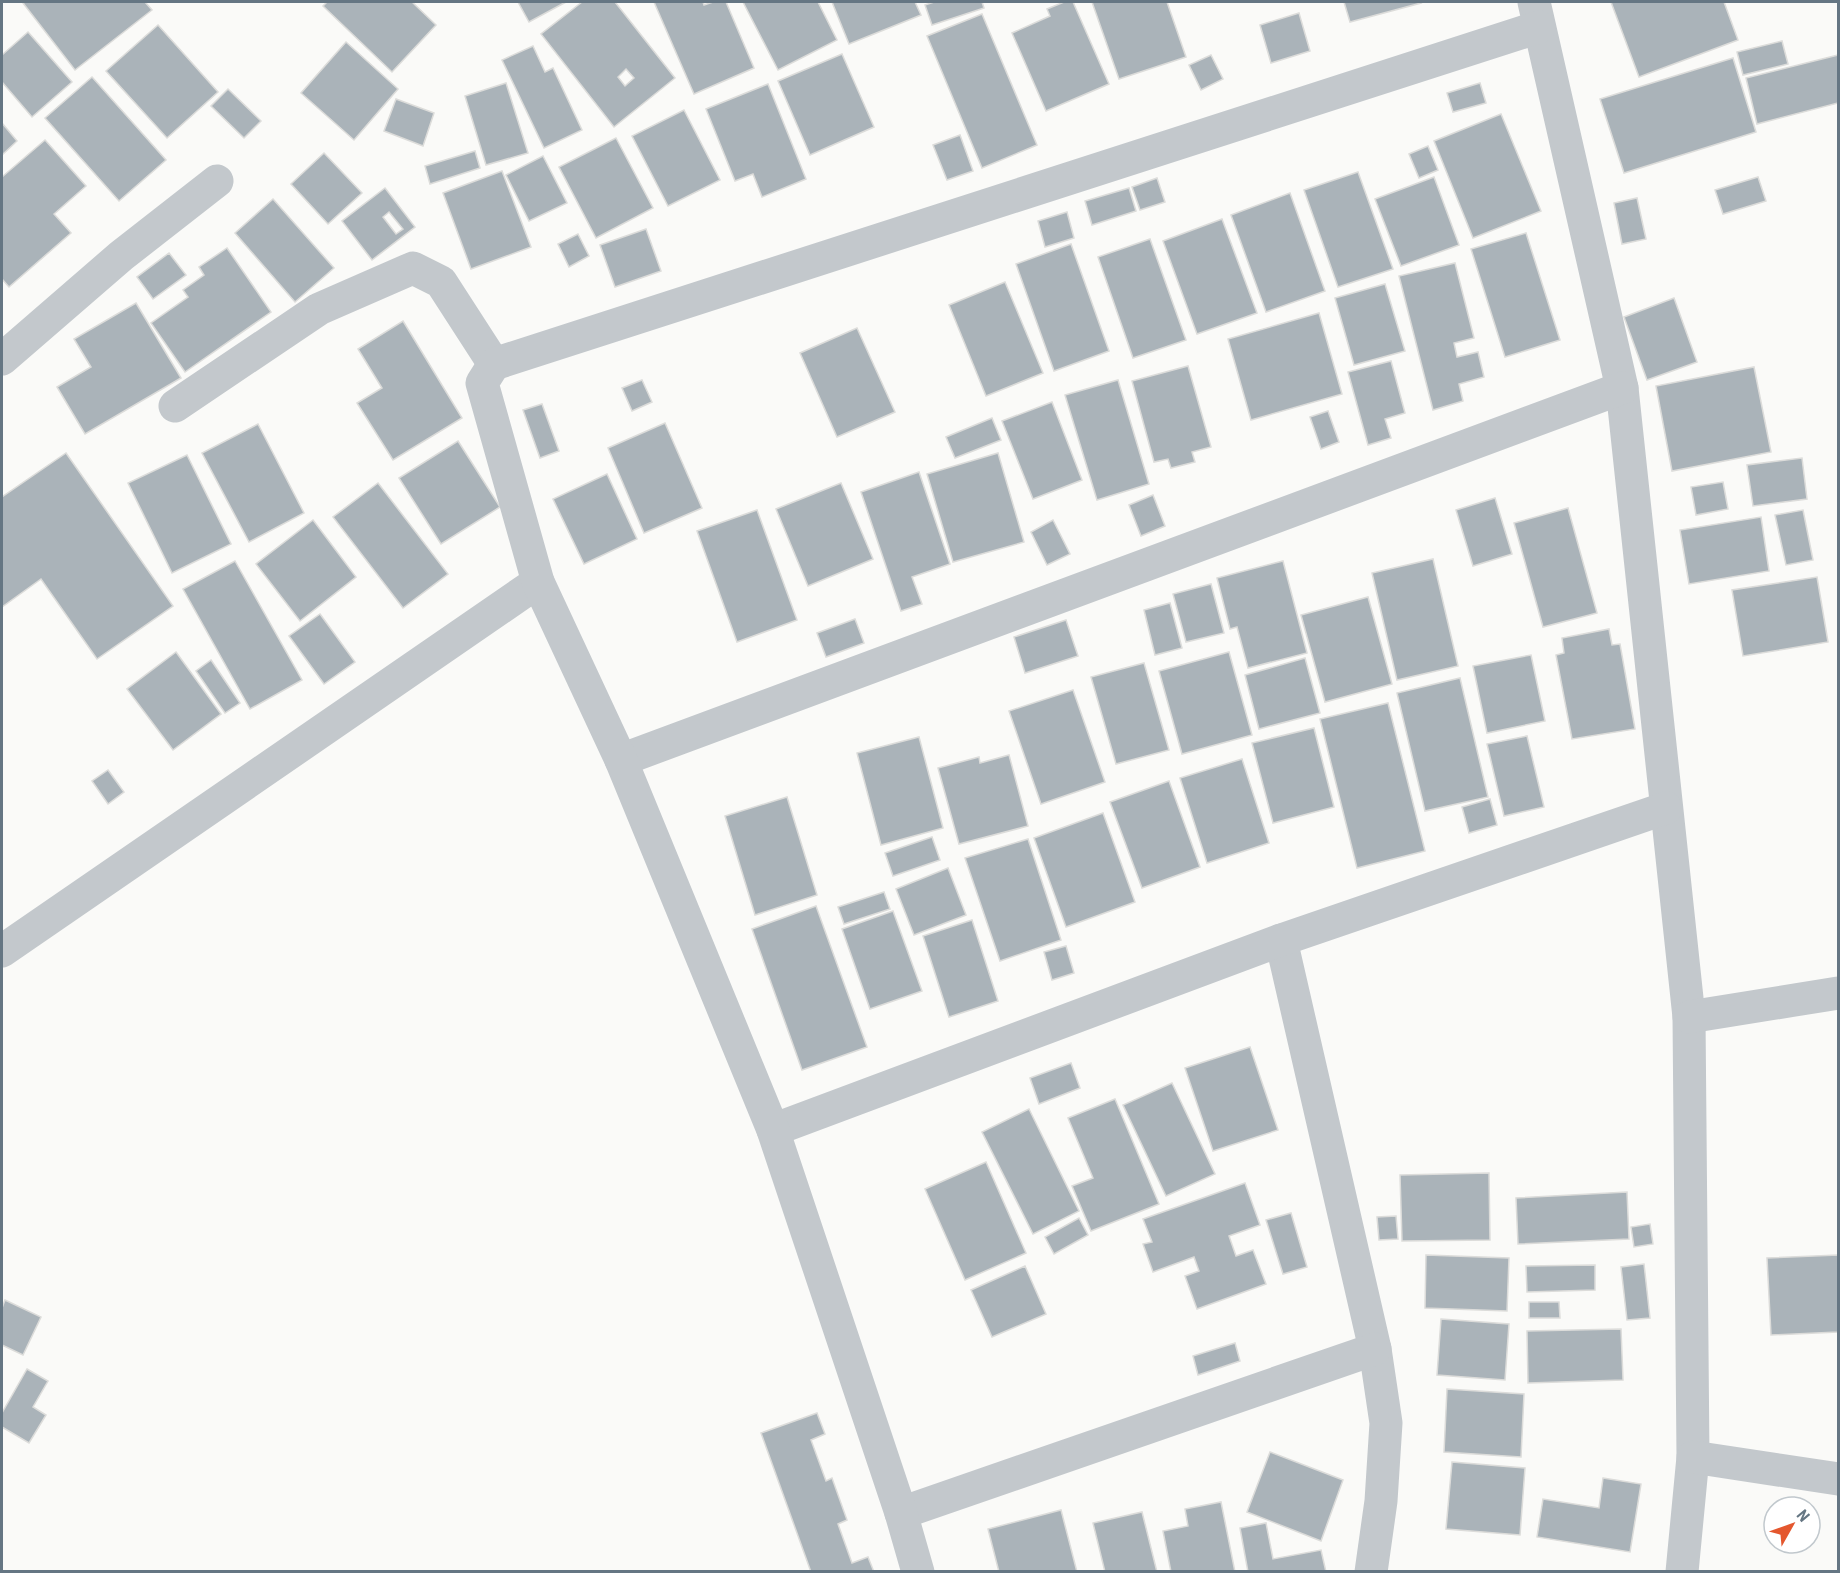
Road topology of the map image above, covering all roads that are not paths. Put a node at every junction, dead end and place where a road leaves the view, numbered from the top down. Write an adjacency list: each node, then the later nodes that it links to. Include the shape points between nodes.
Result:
1 (1536, 14): 4 (street); 5 (street)
2 (217, 181): 3 (street, via 121,256)
3 (2, 359)
4 (494, 364): 6 (street, via 441,282 413,268 319,309); 7 (street, via 482,383)
5 (1622, 388): 8 (street); 9 (street)
6 (175, 406)
7 (538, 582): 8 (street); 11 (street)
8 (621, 760): 14 (street)
9 (1666, 808): 10 (street); 13 (street)
10 (1281, 940): 14 (street); 15 (street)
11 (2, 951)
12 (1839, 993): 13 (street)
13 (1689, 1017): 16 (street)
14 (773, 1130): 18 (street)
15 (1375, 1349): 18 (street); 20 (street, via 1386,1423)
16 (1693, 1457): 17 (street); 21 (street)
17 (1839, 1479)
18 (901, 1513): 19 (street)
19 (918, 1572)
20 (1371, 1572)
21 (1682, 1572)

